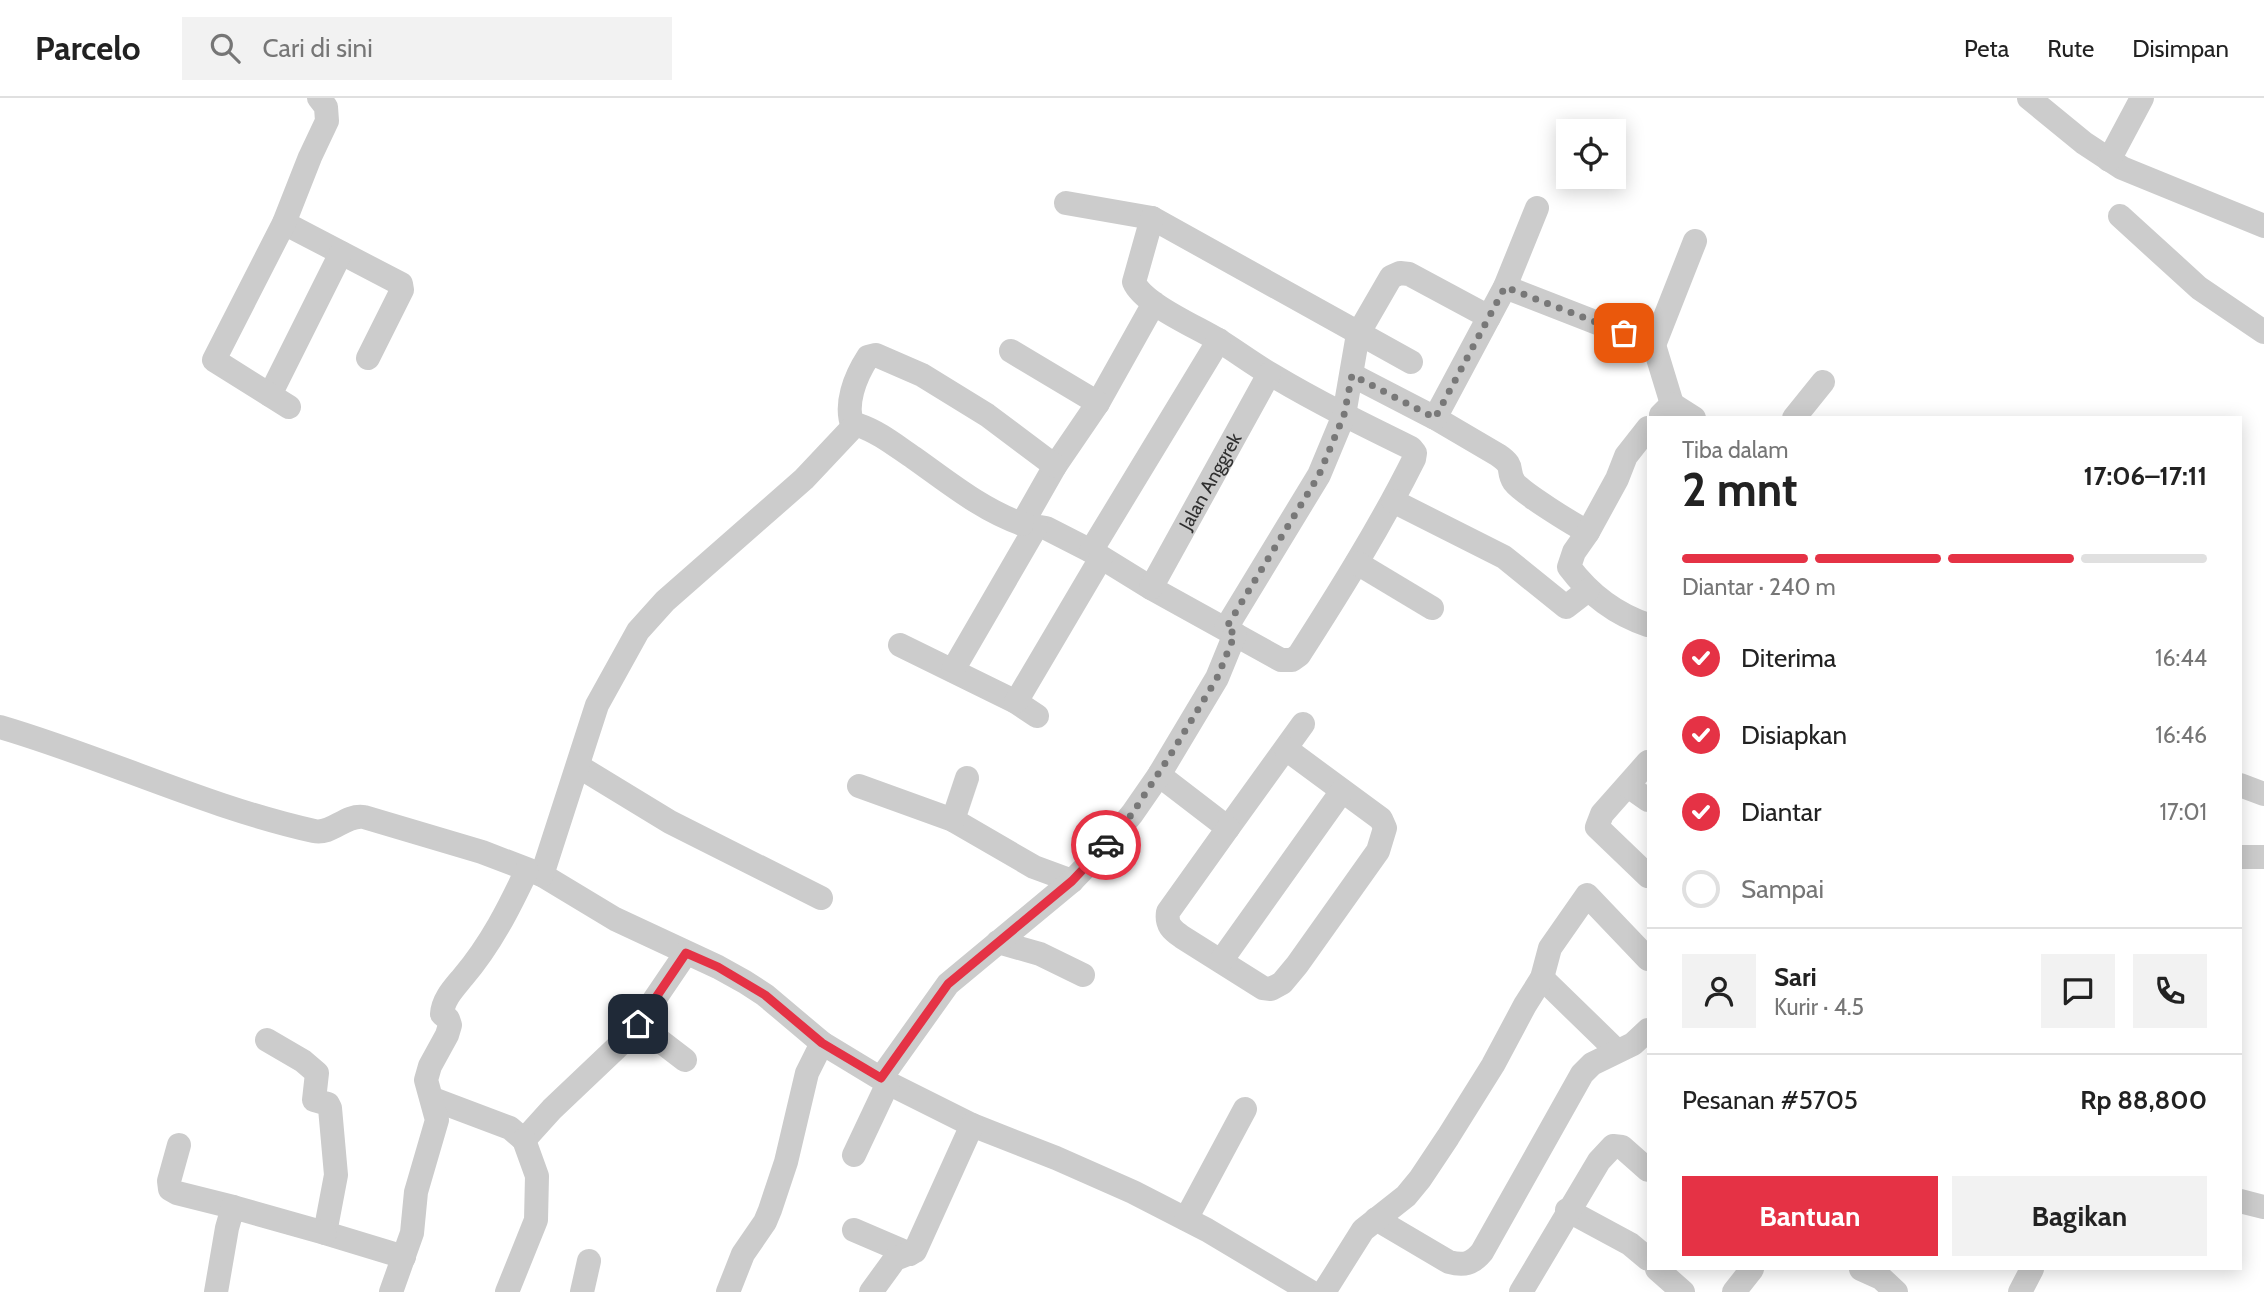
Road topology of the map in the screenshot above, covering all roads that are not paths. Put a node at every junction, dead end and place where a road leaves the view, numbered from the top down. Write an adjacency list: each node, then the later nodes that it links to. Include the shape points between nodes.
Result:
1 (319, 98): 9 (street, via 326,107 327,121)
2 (2029, 98): 4 (street)
3 (2141, 98): 4 (street)
4 (2109, 160): 10 (street)
5 (1066, 203): 8 (street)
6 (1537, 208): 13 (street)
7 (2120, 216): 16 (street, via 2199,288)
8 (1152, 218): 14 (street, via 1134,282); 17 (street)
9 (284, 223): 12 (street); 12 (street, via 214,360 280,401)
10 (2264, 226)
11 (1695, 241): 19 (street)
12 (341, 253): 21 (street, via 402,287)
13 (1505, 287): 15 (street); 19 (street)
14 (1154, 303): 18 (street); 26 (street)
15 (1489, 317): 17 (street, via 1400,273 1391,277); 31 (street)
16 (2264, 332)
17 (1359, 334): 22 (street); 24 (street)
18 (1219, 340): 23 (street); 38 (street)
19 (1654, 345): 27 (street)
20 (1011, 351): 26 (street)
21 (368, 358)
22 (1411, 362)
23 (1269, 374): 28 (street); 40 (street, Jalan Anggrek)
24 (1352, 375): 28 (street); 31 (street)
25 (1823, 382): 30 (street)
26 (1098, 403): 34 (street)
27 (1665, 411): 29 (street)
28 (1344, 415): 35 (street, via 1415,453); 44 (street, via 1319,475)
29 (1686, 416)
30 (1796, 416)
31 (1435, 418): 37 (street, via 1507,461 1514,482)
32 (853, 427): 34 (street, via 848,414 850,400 868,357 876,355 922,374); 36 (street, via 879,434 970,498); 53 (street, via 804,479 665,601 638,631 597,705)
33 (1647, 429): 37 (street, via 1626,457)
34 (1055, 466): 36 (street)
35 (1393, 501): 39 (street); 41 (street, via 1504,557 1566,607)
36 (1029, 526): 38 (street, via 1046,528); 46 (street)
37 (1588, 532): 41 (street, via 1569,567)
38 (1096, 554): 40 (street); 47 (street)
39 (1357, 564): 42 (street); 44 (street, via 1292,660 1281,660)
40 (1151, 588): 44 (street)
41 (1588, 590): 43 (street, via 1621,614)
42 (1432, 608)
43 (1647, 625)
44 (1231, 631): 54 (street, via 1217,678)
45 (900, 645): 46 (street)
46 (953, 670): 47 (street)
47 (1016, 702): 48 (street)
48 (1037, 716)
49 (1303, 724): 51 (street)
50 (0, 727): 65 (street, via 261,818 318,832 358,816)
51 (1286, 749): 58 (street); 62 (street)
52 (1647, 765): 59 (street)
53 (578, 766): 65 (street); 68 (street, via 670,822)
54 (1159, 775): 62 (street); 67 (street, via 1101,852)
55 (967, 778): 61 (street)
56 (859, 786): 61 (street)
57 (2242, 786): 60 (street)
58 (1342, 791): 72 (street); 72 (street, via 1381,819 1385,828 1378,852 1282,983 1263,988)
59 (1638, 793): 66 (street, via 1602,814 1597,827)
60 (2264, 794)
61 (954, 820): 67 (street, via 1034,867)
62 (1228, 828): 72 (street, via 1167,918 1172,930)
63 (2242, 857): 64 (street)
64 (2264, 857)
65 (534, 872): 70 (street); 82 (street, via 491,942 442,1007 450,1025 426,1080)
66 (1647, 875)
67 (1072, 881): 69 (street)
68 (821, 898)
69 (998, 942): 73 (street, via 1040,954); 81 (street, via 948,984)
70 (686, 953): 75 (street); 78 (street, via 765,995)
71 (1647, 957): 74 (street, via 1587,895 1550,948)
72 (1221, 961)
73 (1083, 975)
74 (1542, 978): 79 (street); 94 (street, via 1420,1179)
75 (638, 1024): 80 (street); 85 (street)
76 (1647, 1031): 79 (street)
77 (267, 1040): 96 (street, via 317,1073 314,1100 330,1108 337,1175)
78 (822, 1043): 81 (street); 109 (street, via 807,1073 770,1210 743,1254)
79 (1617, 1051): 94 (street, via 1582,1074 1475,1259 1461,1265 1449,1262)
80 (685, 1060)
81 (884, 1081): 84 (street); 87 (street)
82 (433, 1099): 85 (street, via 510,1128); 98 (street, via 437,1120 416,1192 412,1233)
83 (1245, 1110): 93 (street)
84 (972, 1125): 93 (street, via 1056,1158); 97 (street, via 919,1244)
85 (524, 1140): 107 (street, via 537,1175 536,1220)
86 (179, 1145): 91 (street, via 170,1189)
87 (854, 1156)
88 (1647, 1169): 92 (street, via 1622,1147 1613,1146)
89 (2242, 1202): 90 (street)
90 (2264, 1207)
91 (233, 1208): 96 (street); 105 (street)
92 (1567, 1210): 99 (street); 113 (street)
93 (1186, 1219): 111 (street)
94 (1376, 1219): 112 (street, via 1363,1230)
95 (854, 1230): 97 (street)
96 (325, 1233): 98 (street)
97 (910, 1254): 110 (street, via 895,1259)
98 (404, 1257): 106 (street)
99 (1647, 1258)
100 (589, 1261): 108 (street)
101 (1658, 1270): 114 (street)
102 (1751, 1270): 115 (street)
103 (1863, 1270): 116 (street)
104 (2031, 1270): 117 (street)
105 (216, 1292)
106 (391, 1292)
107 (507, 1292)
108 (582, 1292)
109 (728, 1292)
110 (871, 1292)
111 (1311, 1292)
112 (1324, 1292)
113 (1521, 1292)
114 (1683, 1292)
115 (1734, 1292)
116 (1896, 1292)
117 (2020, 1292)

